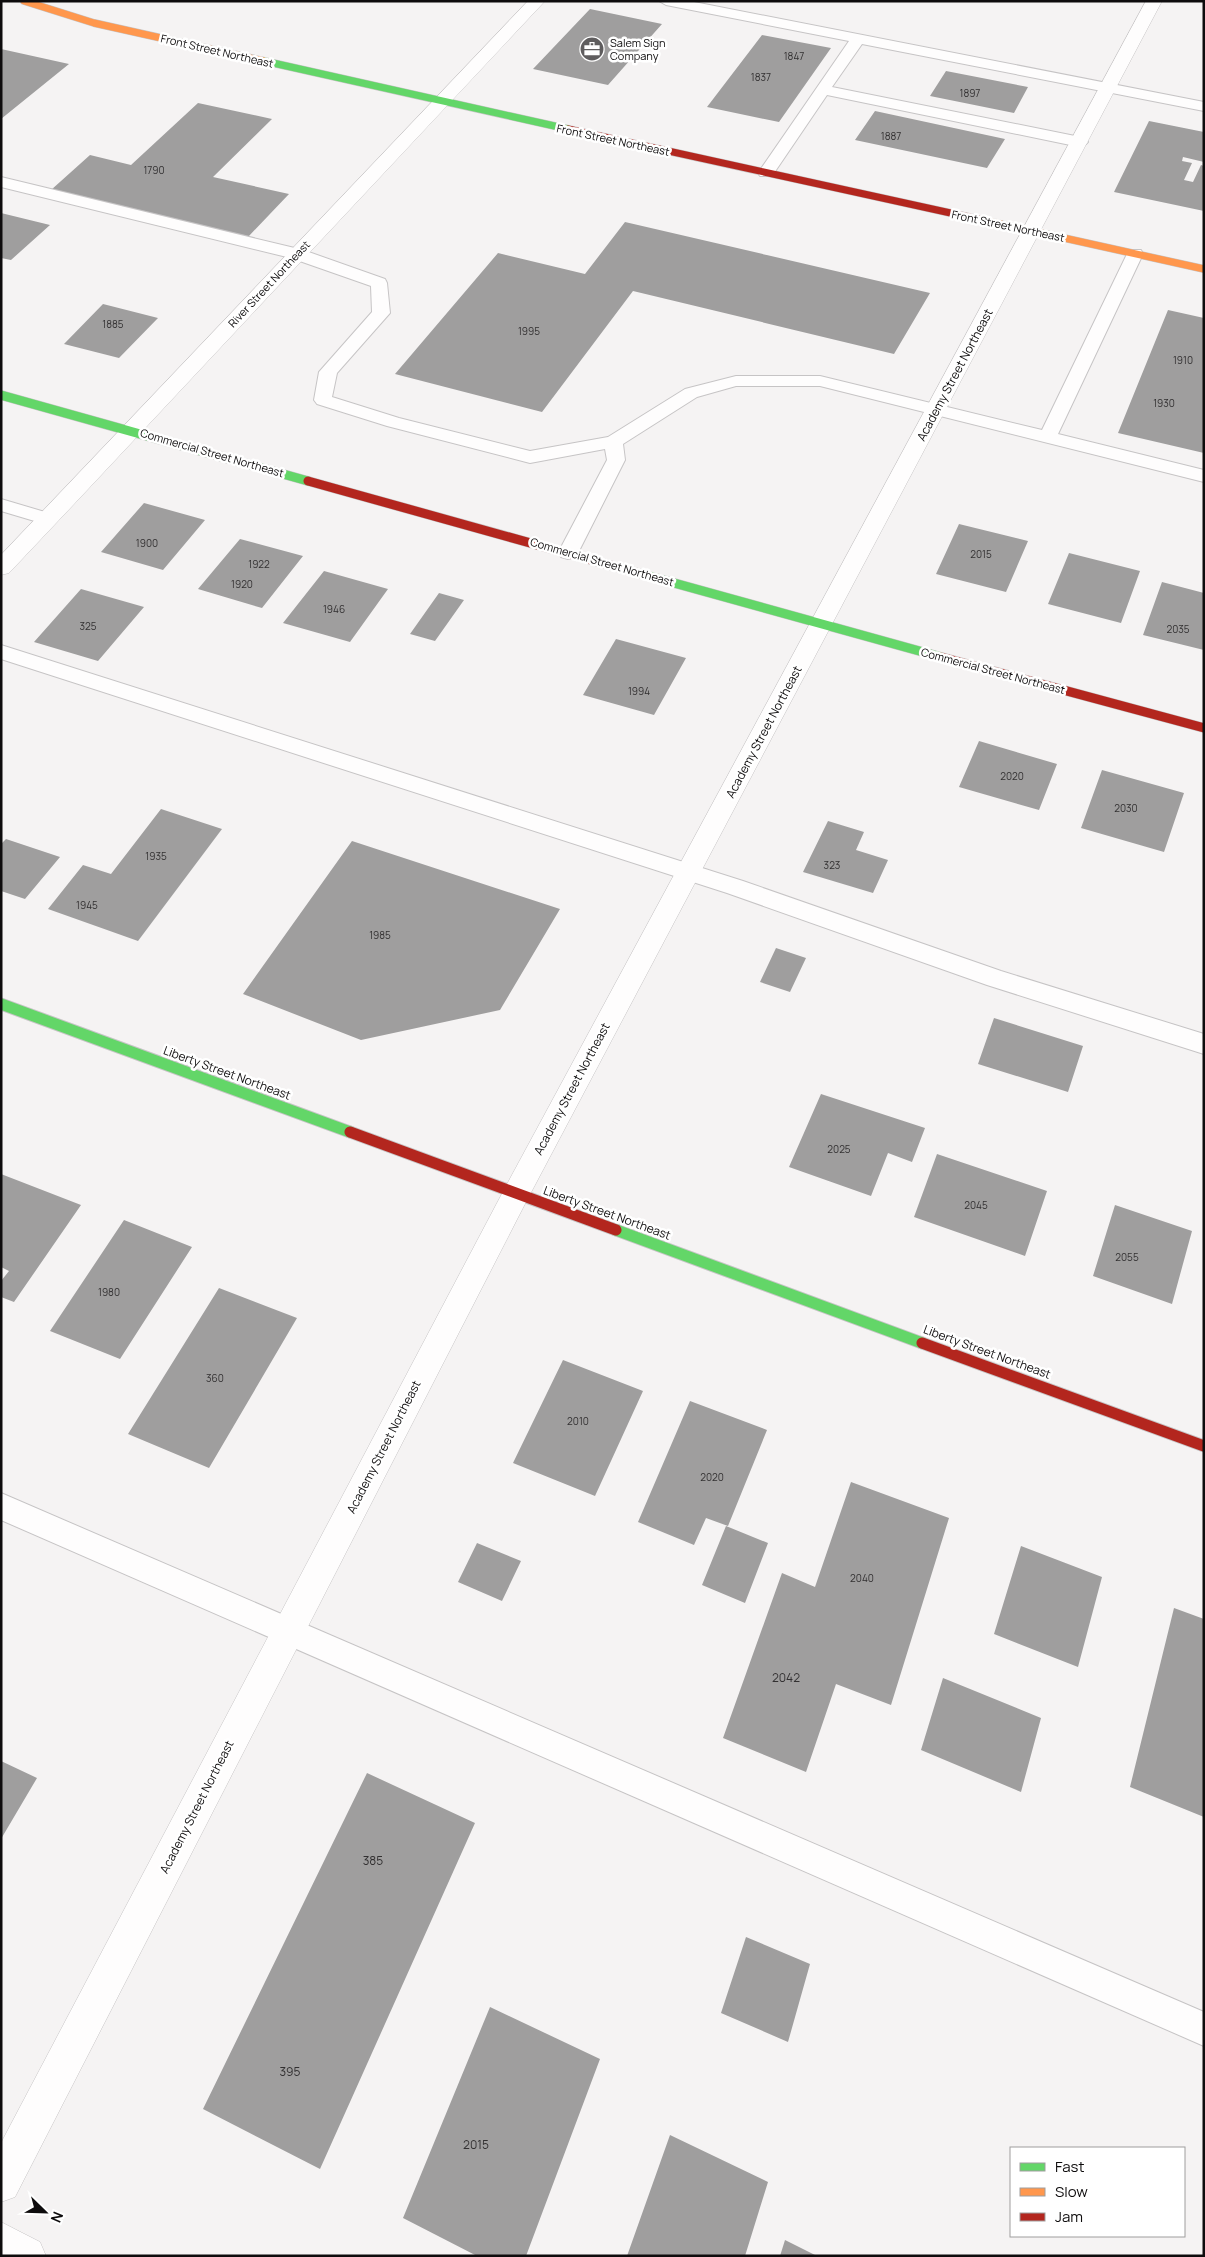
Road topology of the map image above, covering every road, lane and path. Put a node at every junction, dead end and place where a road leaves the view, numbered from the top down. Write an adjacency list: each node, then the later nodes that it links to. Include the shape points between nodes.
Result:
1 (24, 1): 8 (main road, Front Street Northeast, via 94,23)
2 (537, 1): 8 (street, River Street Northeast)
3 (666, 1): 5 (lane)
4 (1154, 1): 6 (street, Academy Street Northeast)
5 (858, 39): 6 (lane); 7 (lane)
6 (1108, 88): 9 (lane); 10 (street, Academy Street Northeast)
7 (823, 90): 10 (lane); 11 (lane)
8 (439, 102): 11 (main road, Front Street Northeast); 14 (street, River Street Northeast)
9 (1204, 107)
10 (1080, 142): 13 (street, Academy Street Northeast)
11 (766, 173): 13 (main road, Front Street Northeast)
12 (1, 182): 14 (lane)
13 (1032, 231): 15 (main road, Front Street Northeast); 18 (street, Academy Street Northeast)
14 (297, 254): 19 (street, River Street Northeast); 21 (lane, via 379,283 380,313 328,372 323,400 393,422 530,457)
15 (1136, 254): 16 (main road, Front Street Northeast); 20 (lane)
16 (1204, 269)
17 (1, 395): 19 (main road, Commercial Street Northeast)
18 (937, 409): 20 (lane); 21 (lane, via 820,381 736,380 691,393); 27 (street, Academy Street Northeast)
19 (132, 431): 24 (street, River Street Northeast); 25 (main road, Commercial Street Northeast)
20 (1048, 437): 22 (lane)
21 (613, 442): 25 (lane, via 616,460)
22 (1204, 476)
23 (1, 505): 24 (lane)
24 (48, 519): 26 (street, River Street Northeast)
25 (568, 553): 27 (main road, Commercial Street Northeast)
26 (1, 568)
27 (822, 624): 29 (main road, Commercial Street Northeast); 30 (street, Academy Street Northeast)
28 (1, 652): 30 (lane)
29 (1204, 728)
30 (688, 873): 32 (lane, via 995,978); 33 (street, Academy Street Northeast)
31 (1, 1004): 33 (main road, Liberty Street Northeast)
32 (1204, 1044)
33 (516, 1194): 34 (main road, Liberty Street Northeast); 36 (street, Academy Street Northeast)
34 (1204, 1446)
35 (1, 1506): 36 (lane)
36 (288, 1632): 37 (lane); 38 (street, Academy Street Northeast)
37 (1204, 2029)
38 (1, 2182)
39 (1, 2242): 40 (street)
40 (26, 2256)

